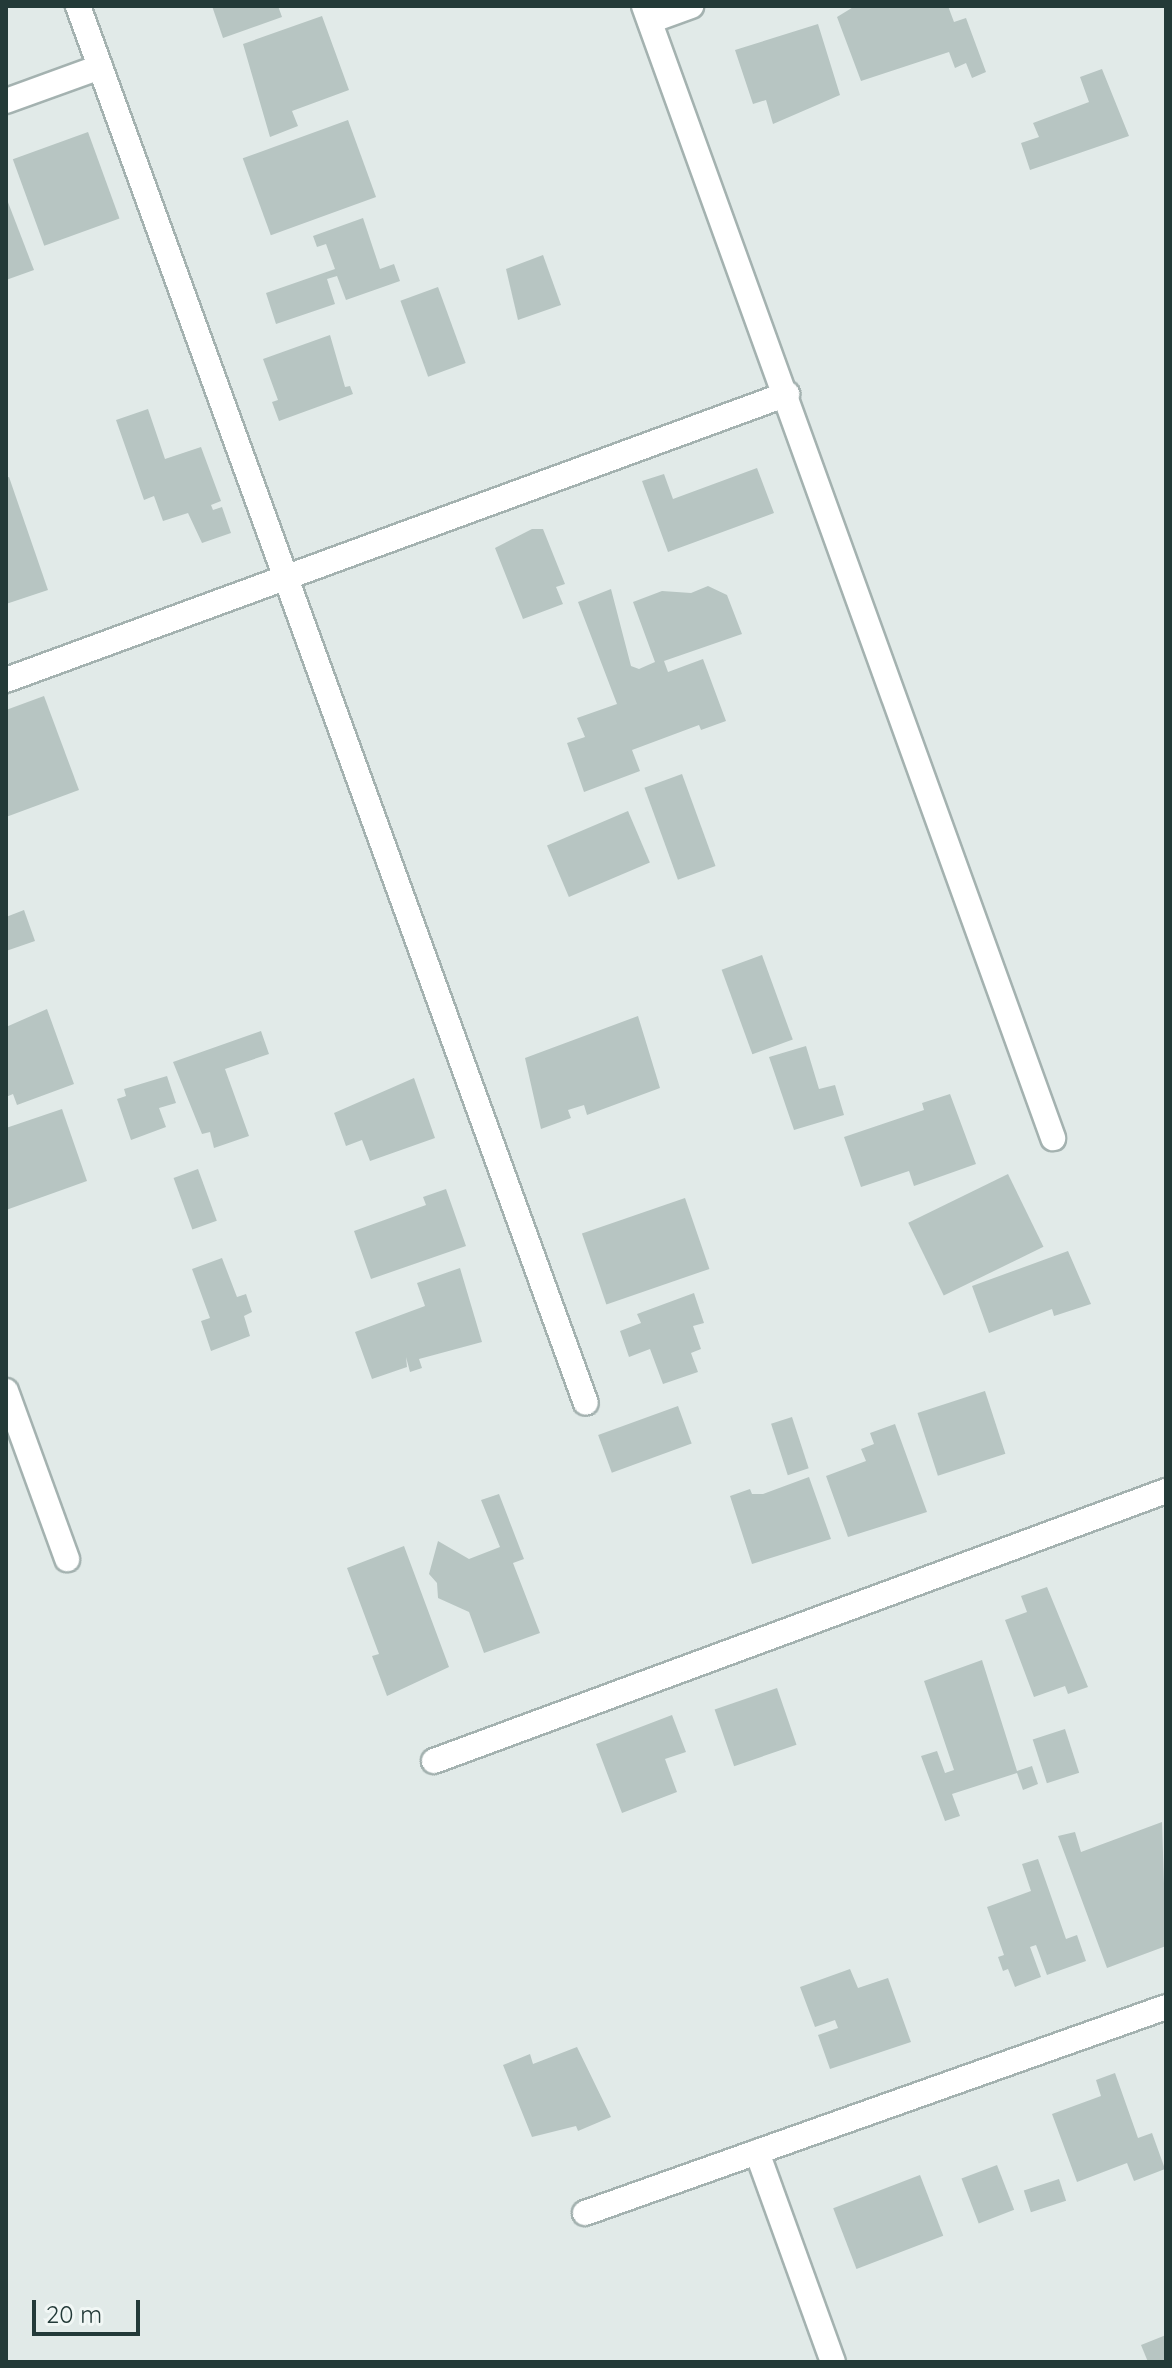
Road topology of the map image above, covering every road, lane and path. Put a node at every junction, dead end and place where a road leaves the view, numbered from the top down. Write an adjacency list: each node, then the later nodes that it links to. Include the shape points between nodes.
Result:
1 (78, 6): 4 (street)
2 (691, 6): 3 (street)
3 (647, 14): 6 (street)
4 (100, 67): 5 (street); 7 (street)
5 (6, 101)
6 (787, 394): 7 (street); 9 (street)
7 (286, 577): 8 (street); 11 (street)
8 (6, 680)
9 (1053, 1138)
10 (6, 1391): 13 (street)
11 (586, 1403)
12 (1166, 1491): 14 (street)
13 (67, 1559)
14 (434, 1761)
15 (1166, 2007): 16 (street)
16 (757, 2152): 17 (street); 18 (street)
17 (585, 2213)
18 (833, 2362)

